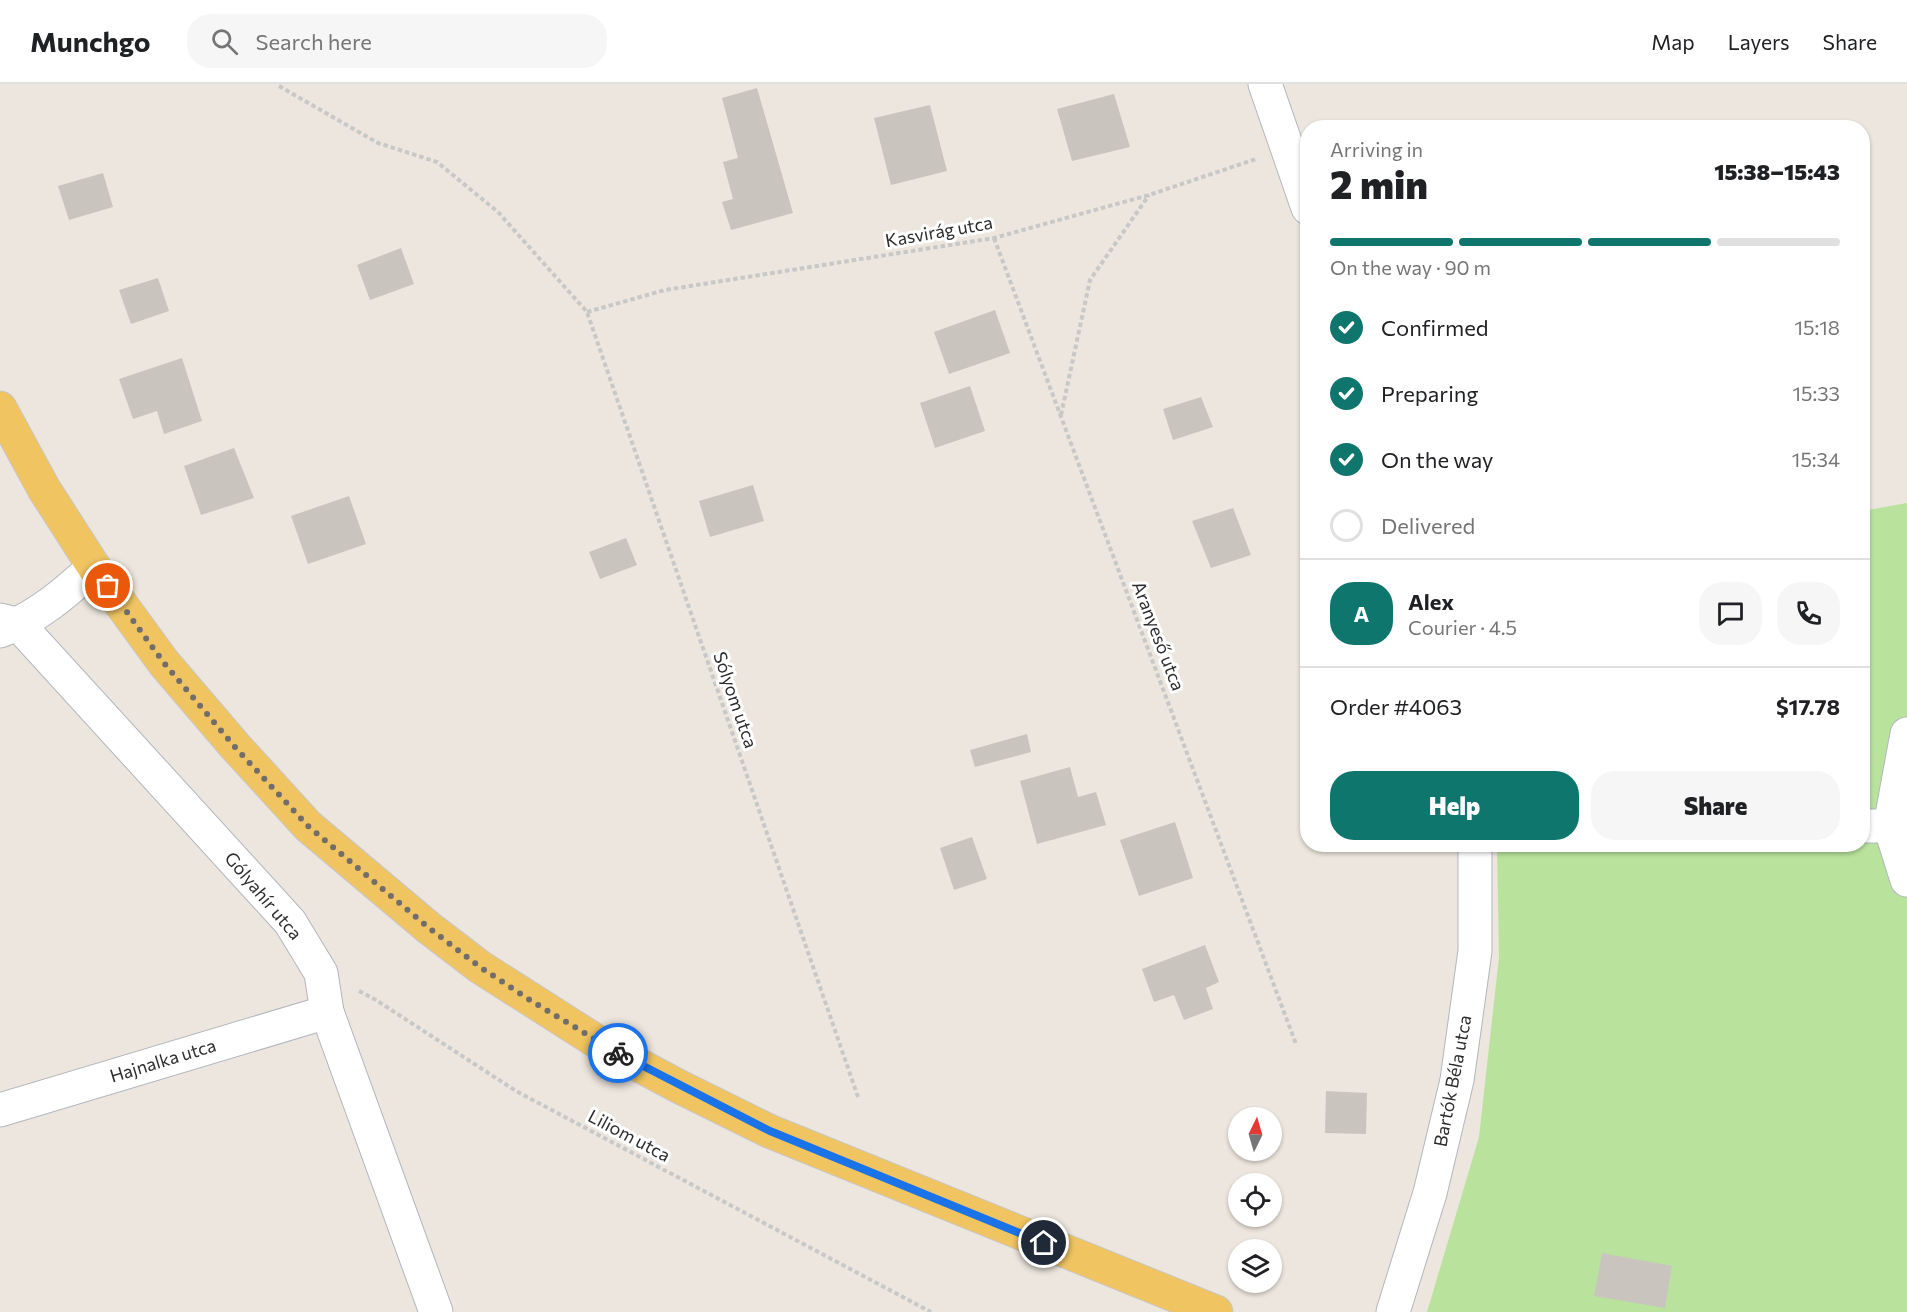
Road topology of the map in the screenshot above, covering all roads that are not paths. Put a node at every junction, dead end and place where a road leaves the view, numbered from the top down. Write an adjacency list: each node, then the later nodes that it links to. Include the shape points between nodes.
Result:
1 (1265, 84): 2 (street)
2 (1300, 184)
3 (0, 408): 4 (main road, via 44,489)
4 (94, 567): 5 (street, via 50,605); 13 (main road, via 164,663 308,826 480,967 617,1053 770,1131)
5 (6, 625): 10 (street, Gólyahír utca, via 290,922 321,973)
6 (1907, 734): 7 (street)
7 (1877, 826): 9 (street)
8 (1475, 852): 14 (street, Bartók Béla utca, via 1474,951 1457,1080 1430,1193)
9 (1907, 880)
10 (327, 1012): 11 (street, Hajnalka utca); 12 (street, Gólyahír utca)
11 (0, 1110)
12 (436, 1312)
13 (1216, 1312)
14 (1393, 1312)

